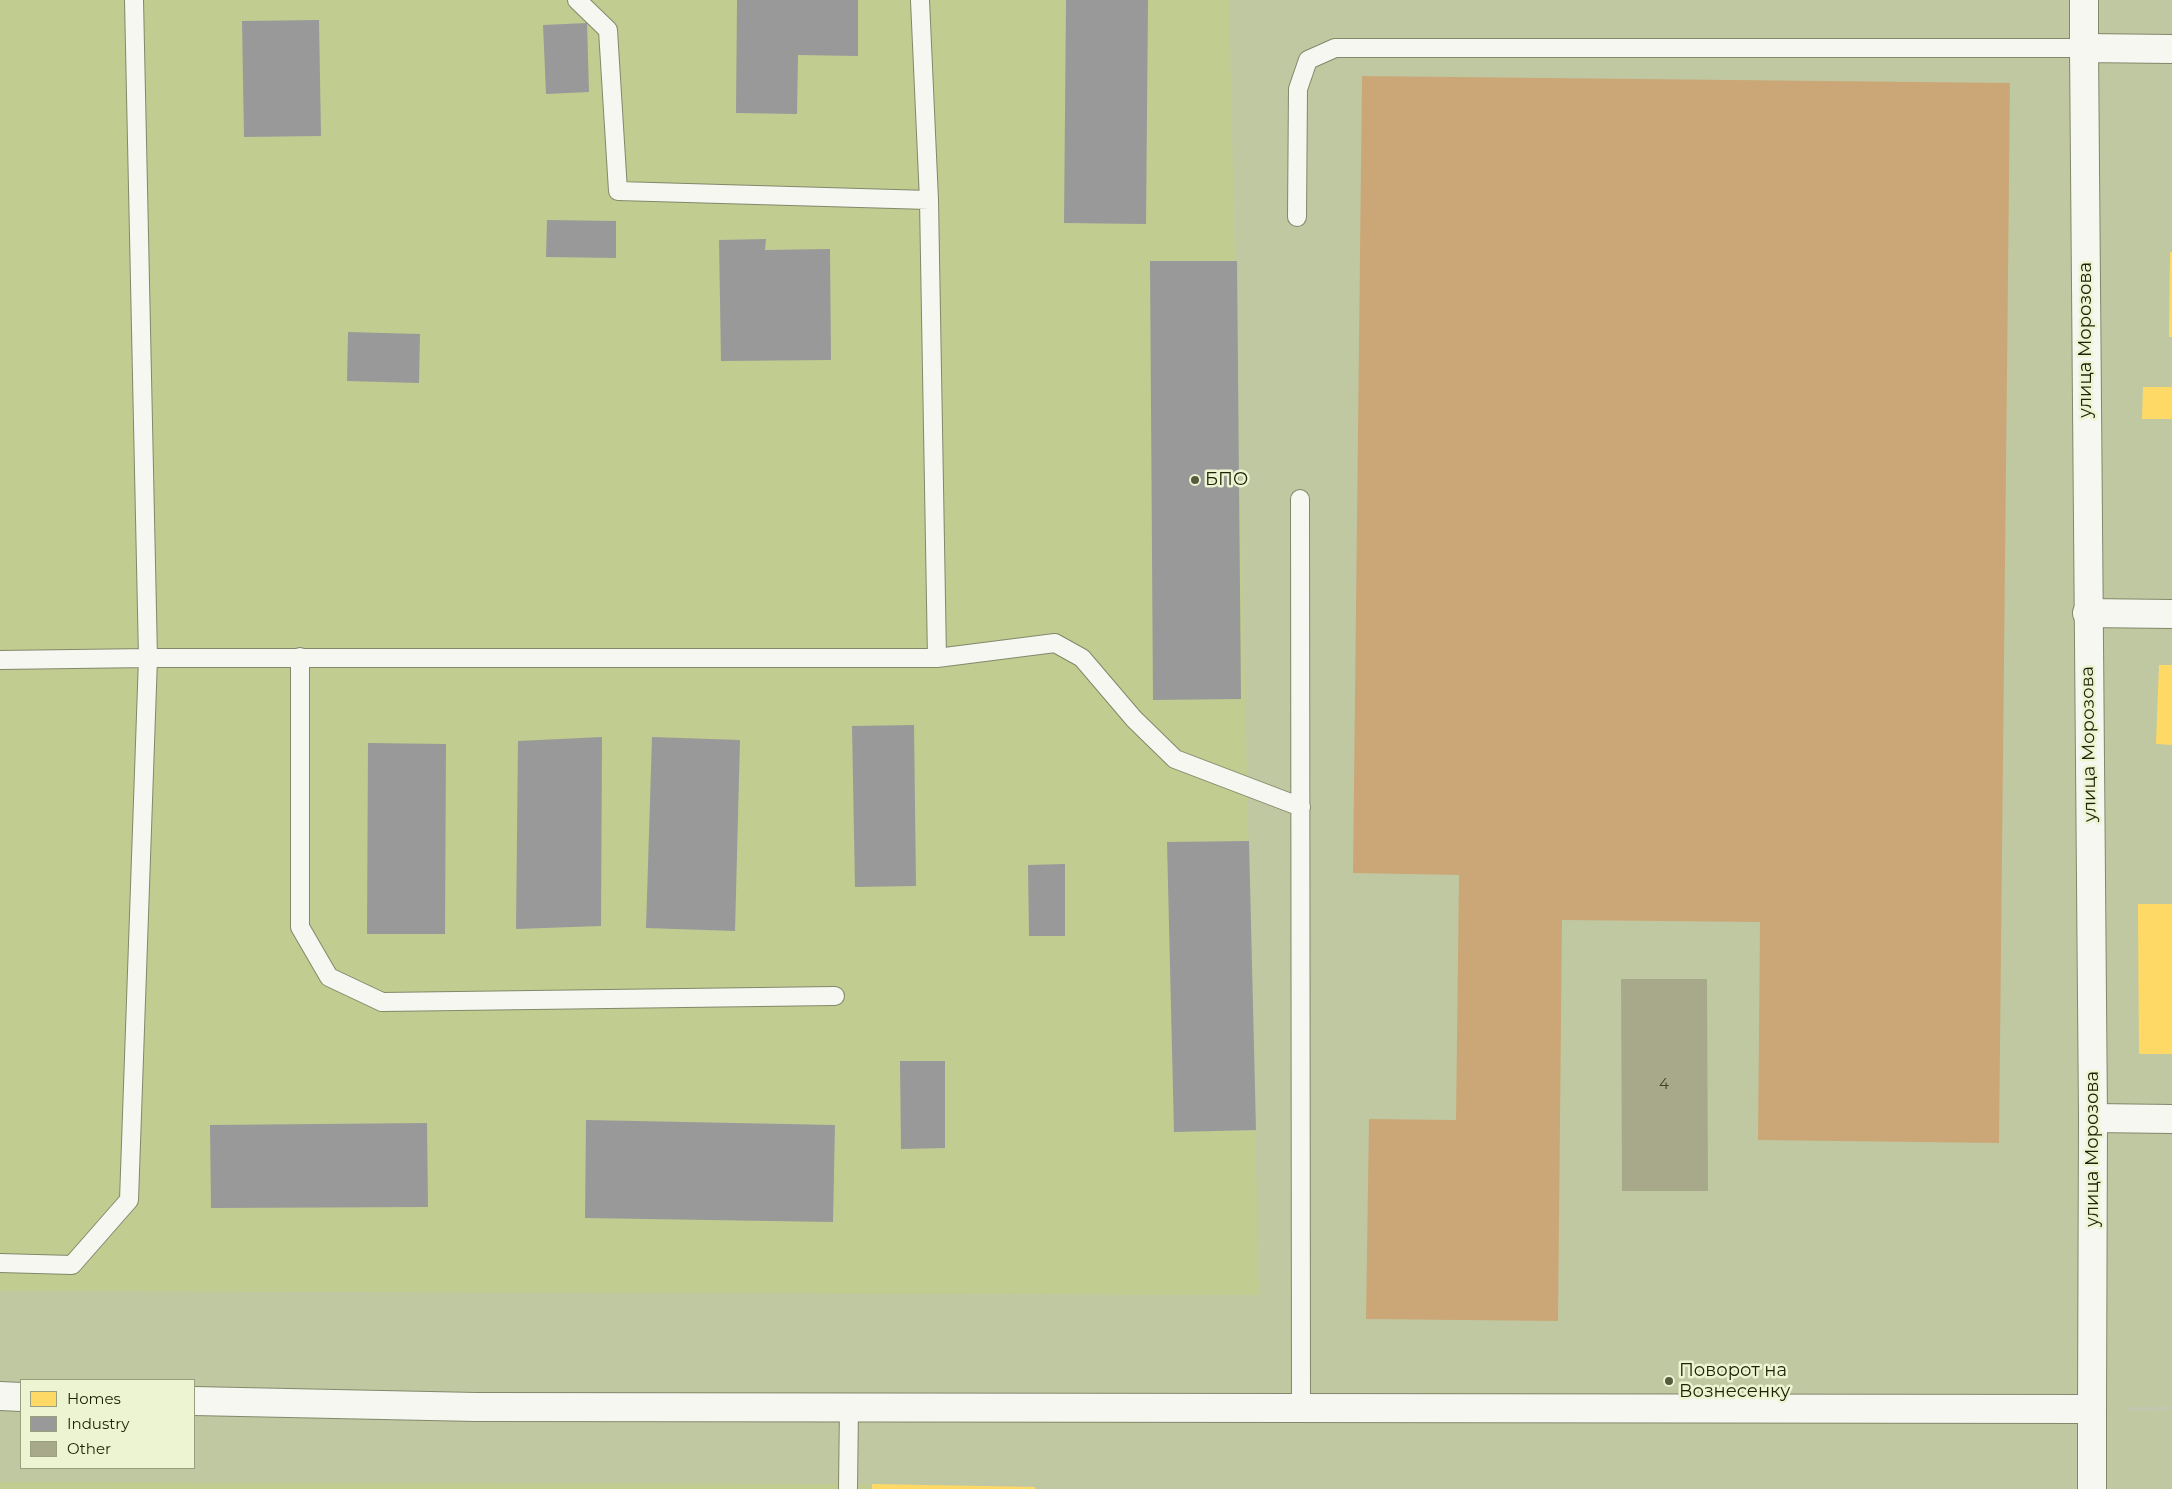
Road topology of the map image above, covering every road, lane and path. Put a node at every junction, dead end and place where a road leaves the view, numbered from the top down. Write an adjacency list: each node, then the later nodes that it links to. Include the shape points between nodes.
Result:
1 (134, 0): 12 (lane)
2 (578, 0): 7 (lane, via 608,30 618,191)
3 (920, 0): 7 (lane)
4 (2084, 0): 5 (street, улица Морозова)
5 (2084, 48): 6 (street); 8 (lane, via 1335,48 1308,60 1298,89); 10 (street, улица Морозова)
6 (2172, 48)
7 (929, 200): 14 (lane)
8 (1297, 217)
9 (1300, 499): 16 (lane)
10 (2087, 613): 11 (street); 18 (street, улица Морозова)
11 (2172, 614)
12 (148, 658): 13 (lane); 15 (lane); 20 (lane, via 129,1200 72,1265)
13 (300, 658): 14 (lane); 17 (lane, via 300,927 329,977 382,1002)
14 (937, 658): 16 (lane, via 1055,643 1082,658 1134,720 1175,759)
15 (0, 660)
16 (1301, 807): 26 (lane)
17 (835, 996)
18 (2093, 1118): 19 (street); 27 (street, улица Морозова)
19 (2172, 1119)
20 (0, 1263)
21 (0, 1396): 22 (street)
22 (20, 1397)
23 (195, 1400): 24 (street, via 476,1407)
24 (848, 1408): 26 (street); 28 (lane)
25 (2172, 1408): 27 (path)
26 (1301, 1409): 27 (street)
27 (2092, 1409): 29 (street, улица Морозова)
28 (848, 1489)
29 (2092, 1489)

